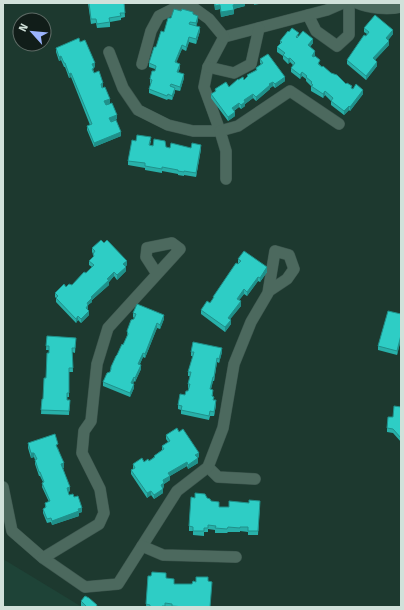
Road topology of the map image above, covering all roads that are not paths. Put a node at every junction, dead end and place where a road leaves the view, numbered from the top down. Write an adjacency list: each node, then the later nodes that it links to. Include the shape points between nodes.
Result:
1 (343, 3): 5 (street)
2 (349, 3): 5 (street, via 349,35 337,46 316,31)
3 (357, 3): 4 (street, via 366,7)
4 (401, 7)
5 (308, 15): 6 (street)
6 (259, 28): 7 (street); 10 (street, via 251,64 234,73)
7 (224, 37): 9 (street, via 210,19 191,6 179,6 159,16 151,31); 10 (street)
8 (109, 52): 12 (street, via 123,88 138,110 168,125 193,131)
9 (142, 64)
10 (208, 67): 12 (street, via 204,86)
11 (339, 124): 12 (street, via 290,91 238,126)
12 (220, 131): 13 (street, via 226,151)
13 (226, 179)
14 (157, 274): 14 (street, via 180,250 172,243 147,248 146,257); 21 (street, via 108,328 97,364 91,420 84,431 82,453 100,489 104,513 99,524)
15 (269, 292): 16 (street, via 251,322 234,364 223,428)
16 (208, 467): 17 (street, via 218,477); 19 (street, via 177,491)
17 (255, 479)
18 (3, 487): 21 (street, via 12,531)
19 (142, 546): 20 (street, via 163,555); 21 (street, via 118,584 85,587)
20 (236, 557)
21 (43, 558)

